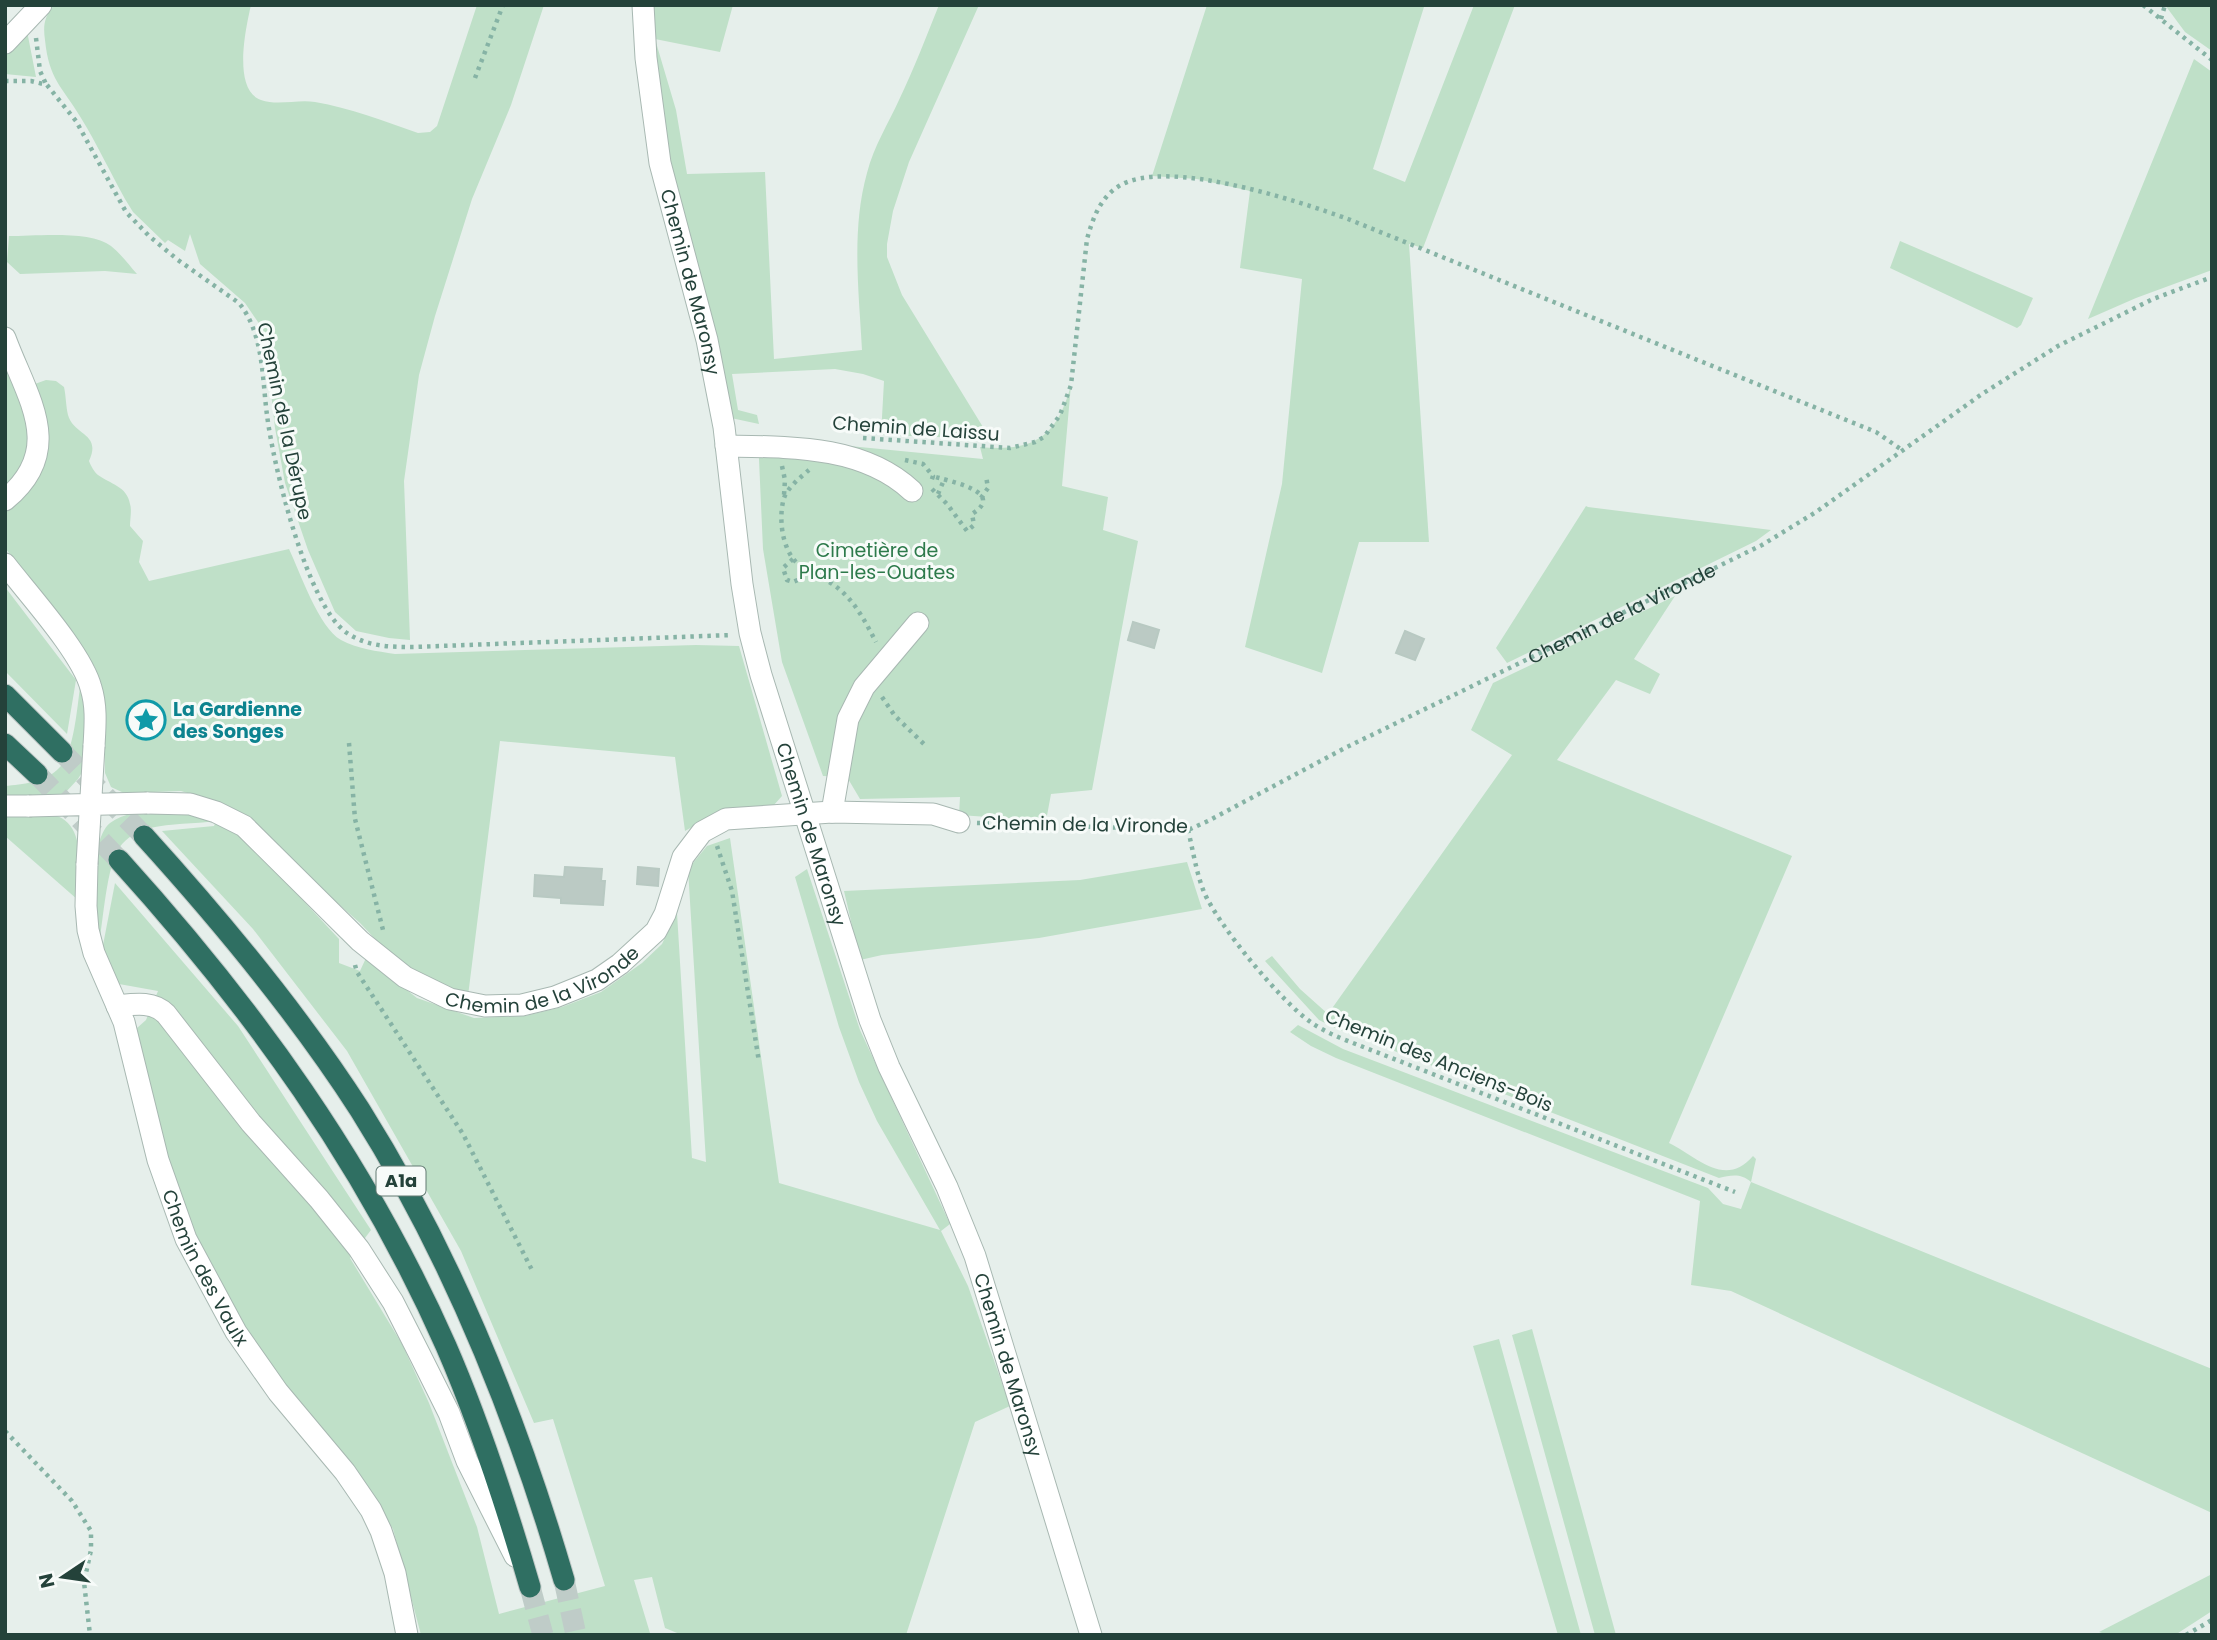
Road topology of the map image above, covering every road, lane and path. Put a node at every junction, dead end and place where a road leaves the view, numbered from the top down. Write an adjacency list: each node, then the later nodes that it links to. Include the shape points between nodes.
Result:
1 (503, 5): 9 (path)
2 (643, 5): 15 (street, Chemin de Maronsy, via 660,163 707,340)
3 (2143, 5): 6 (path)
4 (2165, 5): 6 (path)
5 (37, 9): 7 (street); 11 (path, Chemin de la Dérupe, via 40,71)
6 (2161, 19): 8 (path)
7 (5, 43)
8 (2212, 60)
9 (475, 78)
10 (5, 81): 11 (path)
11 (47, 85): 32 (path, Chemin de la Dérupe, via 76,121 126,212 178,260 239,303 250,318 287,509 308,569 340,628 372,644 414,648)
12 (2212, 277): 17 (path, Chemin de la Vironde, via 2077,336)
13 (5, 338): 27 (street, via 40,433 29,477)
14 (859, 438): 17 (path, Chemin de Laissu, via 993,448 1023,446 1044,437 1071,384 1087,239 1094,216 1119,186 1163,175 1304,203 1348,219 1876,432)
15 (726, 446): 16 (street); 32 (street, Chemin de Maronsy)
16 (775, 447): 18 (street); 26 (path, via 784,471)
17 (1902, 450): 45 (path, Chemin de la Vironde, via 1762,545 1345,748)
18 (833, 453): 19 (street); 26 (path, via 797,481)
19 (892, 474): 20 (path, via 898,461 908,460 923,464); 23 (street)
20 (933, 476): 22 (path); 24 (path, via 929,486)
21 (986, 476): 25 (path, via 988,488)
22 (944, 480): 24 (path); 25 (path, via 974,488)
23 (912, 491)
24 (937, 494): 25 (path, via 967,531 974,526 972,514 980,508)
25 (981, 498)
26 (784, 499): 28 (path, via 784,541)
27 (5, 500)
28 (793, 559): 30 (path); 30 (path, via 783,568 787,580 800,579)
29 (5, 564): 40 (street, Chemin des Vaulx, bridge, via 89,678 94,698)
30 (806, 569): 33 (path, via 830,582 854,605 871,633)
31 (918, 623): 33 (street)
32 (750, 632): 43 (street, Chemin de Maronsy)
33 (878, 670): 37 (path, via 895,716); 42 (street, via 848,719)
34 (5, 695): 38 (highway)
35 (349, 743): 49 (path, via 355,819)
36 (5, 744): 39 (highway)
37 (925, 745)
38 (62, 752)
39 (37, 774)
40 (90, 805): 41 (street, Chemin de la Vironde, bridge); 49 (street, Chemin de la Vironde, bridge, via 190,804 244,826); 51 (street, Chemin des Vaulx, bridge, via 88,930)
41 (5, 806)
42 (832, 811): 43 (street, Chemin de la Vironde); 44 (street, Chemin de la Vironde, via 933,814)
43 (804, 812): 49 (street, Chemin de la Vironde, via 726,819 702,832 683,857 656,931 620,964 568,993 522,1005 461,1003 423,988); 61 (street, Chemin de Maronsy, via 870,1020 975,1256)
44 (959, 822): 45 (path, Chemin de la Vironde)
45 (1188, 830): 53 (path, Chemin des Anciens-Bois, via 1214,912 1299,1014 1314,1024)
46 (144, 836): 56 (highway, A1a, via 249,956 334,1071 398,1176 455,1284 502,1391)
47 (719, 853): 52 (path, via 732,891)
48 (118, 860): 57 (highway, A1a, via 202,954 274,1047 369,1194 455,1369 490,1457)
49 (390, 965)
50 (357, 972): 54 (path, via 463,1134)
51 (117, 1006): 57 (street, via 161,1008 236,1106 359,1249 421,1357); 60 (street, Chemin des Vaulx, via 158,1160 186,1239 236,1332 371,1510 395,1573)
52 (759, 1062)
53 (1735, 1192)
54 (533, 1272)
55 (5, 1431): 59 (path, via 72,1501 91,1531 84,1583)
56 (564, 1580)
57 (530, 1587)
58 (2212, 1620): 62 (path)
59 (90, 1635)
60 (407, 1635)
61 (1091, 1635)
62 (2186, 1635)

